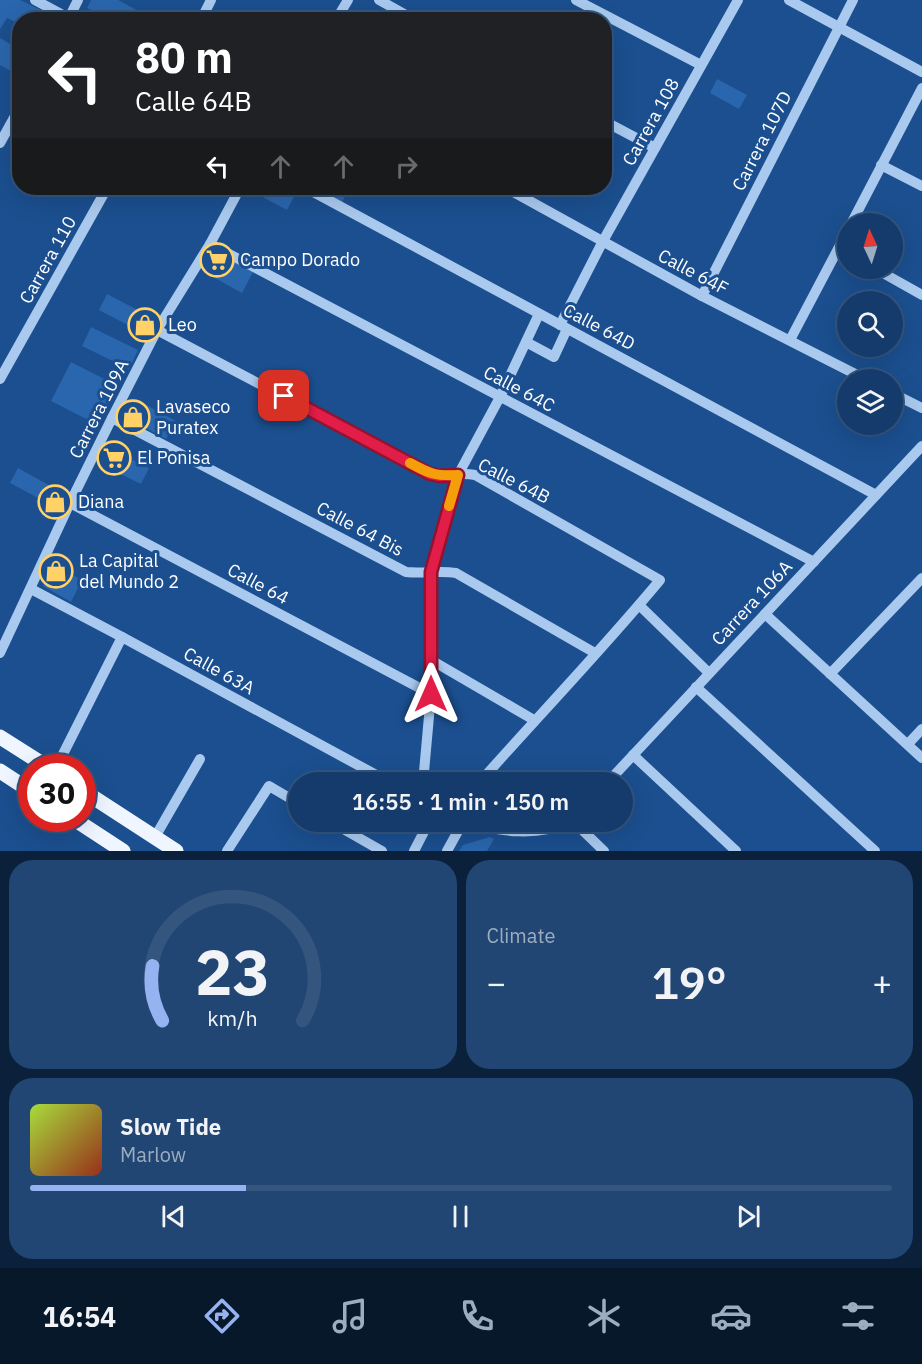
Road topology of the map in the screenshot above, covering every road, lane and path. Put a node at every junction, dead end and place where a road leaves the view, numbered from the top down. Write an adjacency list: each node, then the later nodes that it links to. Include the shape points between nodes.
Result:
1 (35, 0): 7 (street)
2 (379, 0): 8 (street)
3 (576, 0): 9 (street)
4 (738, 0): 12 (street, Carrera 108)
5 (789, 0): 11 (street)
6 (853, 0): 11 (street, Carrera 107D)
7 (57, 12)
8 (401, 12)
9 (599, 12)
10 (612, 19): 12 (street)
11 (838, 27): 13 (street); 31 (street, Carrera 107D)
12 (702, 65): 18 (street, Carrera 108)
13 (922, 72)
14 (922, 88): 19 (street)
15 (12, 121): 17 (street)
16 (612, 125): 18 (street)
17 (0, 143)
18 (655, 148): 26 (street, Carrera 108)
19 (882, 165): 20 (street); 25 (street)
20 (922, 186)
21 (103, 195): 38 (street, Carrera 110)
22 (236, 195): 27 (street, Carrera 109A)
23 (319, 195): 32 (street, Calle 64D)
24 (519, 195): 26 (street, Calle 64F)
25 (857, 213)
26 (603, 242): 31 (street, Calle 64F); 33 (street, Carrera 108)
27 (210, 244): 34 (street, Carrera 109A); 39 (street, Calle 64C)
28 (837, 261): 35 (street)
29 (894, 279): 30 (street)
30 (922, 295)
31 (702, 296): 35 (street, Calle 64F)
32 (539, 314): 33 (street, Calle 64D); 36 (street)
33 (563, 327): 36 (street, Carrera 108, via 554,357); 45 (street, Calle 64D)
34 (158, 330): 42 (street, Carrera 109A); 44 (street, Calle 64B, via 430,474)
35 (790, 340): 37 (street, Calle 64F)
36 (526, 342): 39 (street)
37 (846, 369)
38 (0, 379)
39 (500, 397): 44 (street); 47 (street, Calle 64C)
40 (903, 398): 41 (street)
41 (922, 408)
42 (112, 418): 46 (street, Carrera 109A); 48 (street, Calle 64 Bis, via 406,572)
43 (922, 446): 45 (street, Carrera 106A)
44 (458, 475): 48 (street); 51 (street, Calle 64B, via 475,475 660,580)
45 (876, 495): 47 (street, Carrera 106A)
46 (70, 503): 50 (street, Carrera 109A); 60 (street, Calle 64)
47 (814, 562): 52 (street, Carrera 106A)
48 (431, 572): 55 (street, Calle 64 Bis, via 456,573); 56 (street)
49 (922, 578): 58 (street)
50 (31, 589): 53 (street, Calle 63A); 54 (street, Carrera 109A)
51 (639, 605): 55 (street); 57 (street)
52 (765, 614): 57 (street, Carrera 106A); 58 (street)
53 (122, 637): 66 (street); 71 (street, Calle 63A)
54 (0, 653)
55 (595, 653): 61 (street)
56 (431, 660): 60 (street); 61 (street)
57 (709, 673): 59 (street, Carrera 106A)
58 (830, 674): 64 (street)
59 (696, 687): 67 (street, Carrera 106A); 92 (street)
60 (431, 694): 72 (street)
61 (534, 720): 73 (street)
62 (922, 729): 64 (street)
63 (0, 737): 65 (main road)
64 (908, 744): 68 (street)
65 (27, 754)
66 (63, 754)
67 (633, 755): 74 (street, Carrera 106A); 91 (street)
68 (922, 758)
69 (200, 759): 83 (street)
70 (0, 771): 75 (main road)
71 (371, 772)
72 (424, 772)
73 (489, 772)
74 (617, 772)
75 (18, 783)
76 (288, 797): 86 (street, via 269,786)
77 (96, 799): 83 (main road)
78 (94, 832): 84 (main road)
79 (349, 832): 87 (street)
80 (424, 832): 88 (street)
81 (457, 832): 89 (street)
82 (584, 832): 90 (street)
83 (155, 837): 85 (main road)
84 (123, 851)
85 (176, 851)
86 (227, 851)
87 (382, 851)
88 (414, 851)
89 (447, 851)
90 (604, 851)
91 (736, 851)
92 (876, 851)

